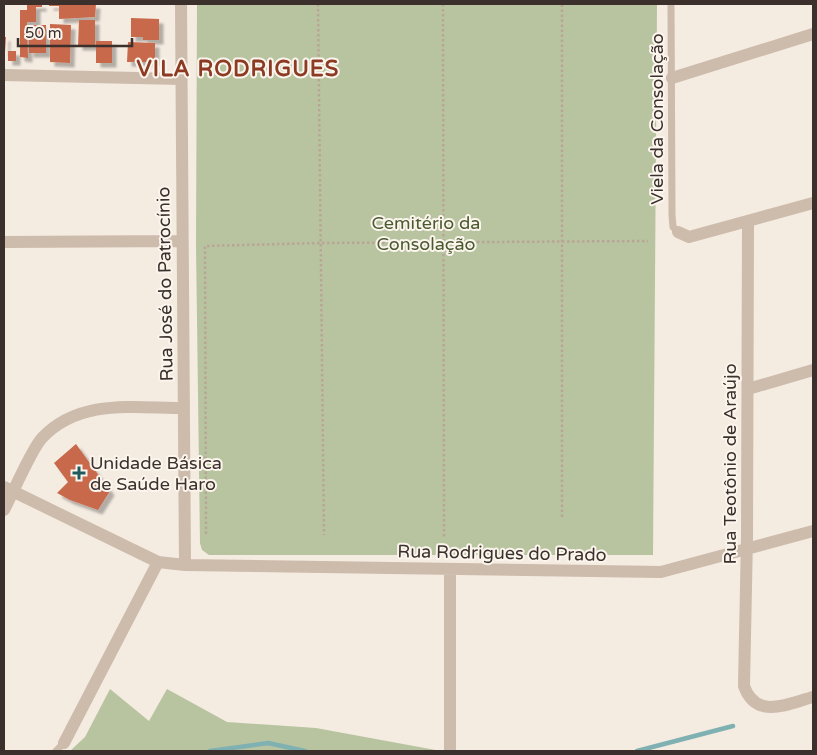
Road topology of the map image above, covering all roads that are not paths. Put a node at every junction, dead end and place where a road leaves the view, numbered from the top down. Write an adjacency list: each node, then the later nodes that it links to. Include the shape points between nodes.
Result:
1 (181, 4): 6 (street, Rua José do Patrocínio)
2 (671, 4): 5 (lane, Viela da Consolação)
3 (813, 34): 5 (street)
4 (4, 75): 6 (street)
5 (672, 78): 9 (lane, Viela da Consolação, via 672,227)
6 (181, 79): 10 (street, Rua José do Patrocínio)
7 (813, 203): 8 (street)
8 (748, 222): 9 (street, via 689,237); 13 (street, Rua Teotônio de Araújo)
9 (678, 232)
10 (182, 241): 11 (street); 14 (street, Rua José do Patrocínio)
11 (4, 242)
12 (813, 370): 13 (street)
13 (748, 388): 18 (street, Rua Teotônio de Araújo)
14 (184, 408): 15 (street, via 101,408 69,417 41,439); 20 (street, Rua José do Patrocínio)
15 (8, 490): 16 (street); 19 (street, Rua Rodrigues do Prado)
16 (4, 510)
17 (813, 531): 18 (street, Rua Rodrigues do Prado)
18 (747, 549): 21 (street, Rua Rodrigues do Prado, via 661,572); 22 (street, Rua Teotônio de Araújo, via 744,686 748,696 763,707)
19 (158, 562): 20 (street, Rua Rodrigues do Prado); 23 (street)
20 (185, 565): 21 (street, Rua Rodrigues do Prado)
21 (450, 570): 24 (street)
22 (813, 697)
23 (60, 747)
24 (450, 751)

